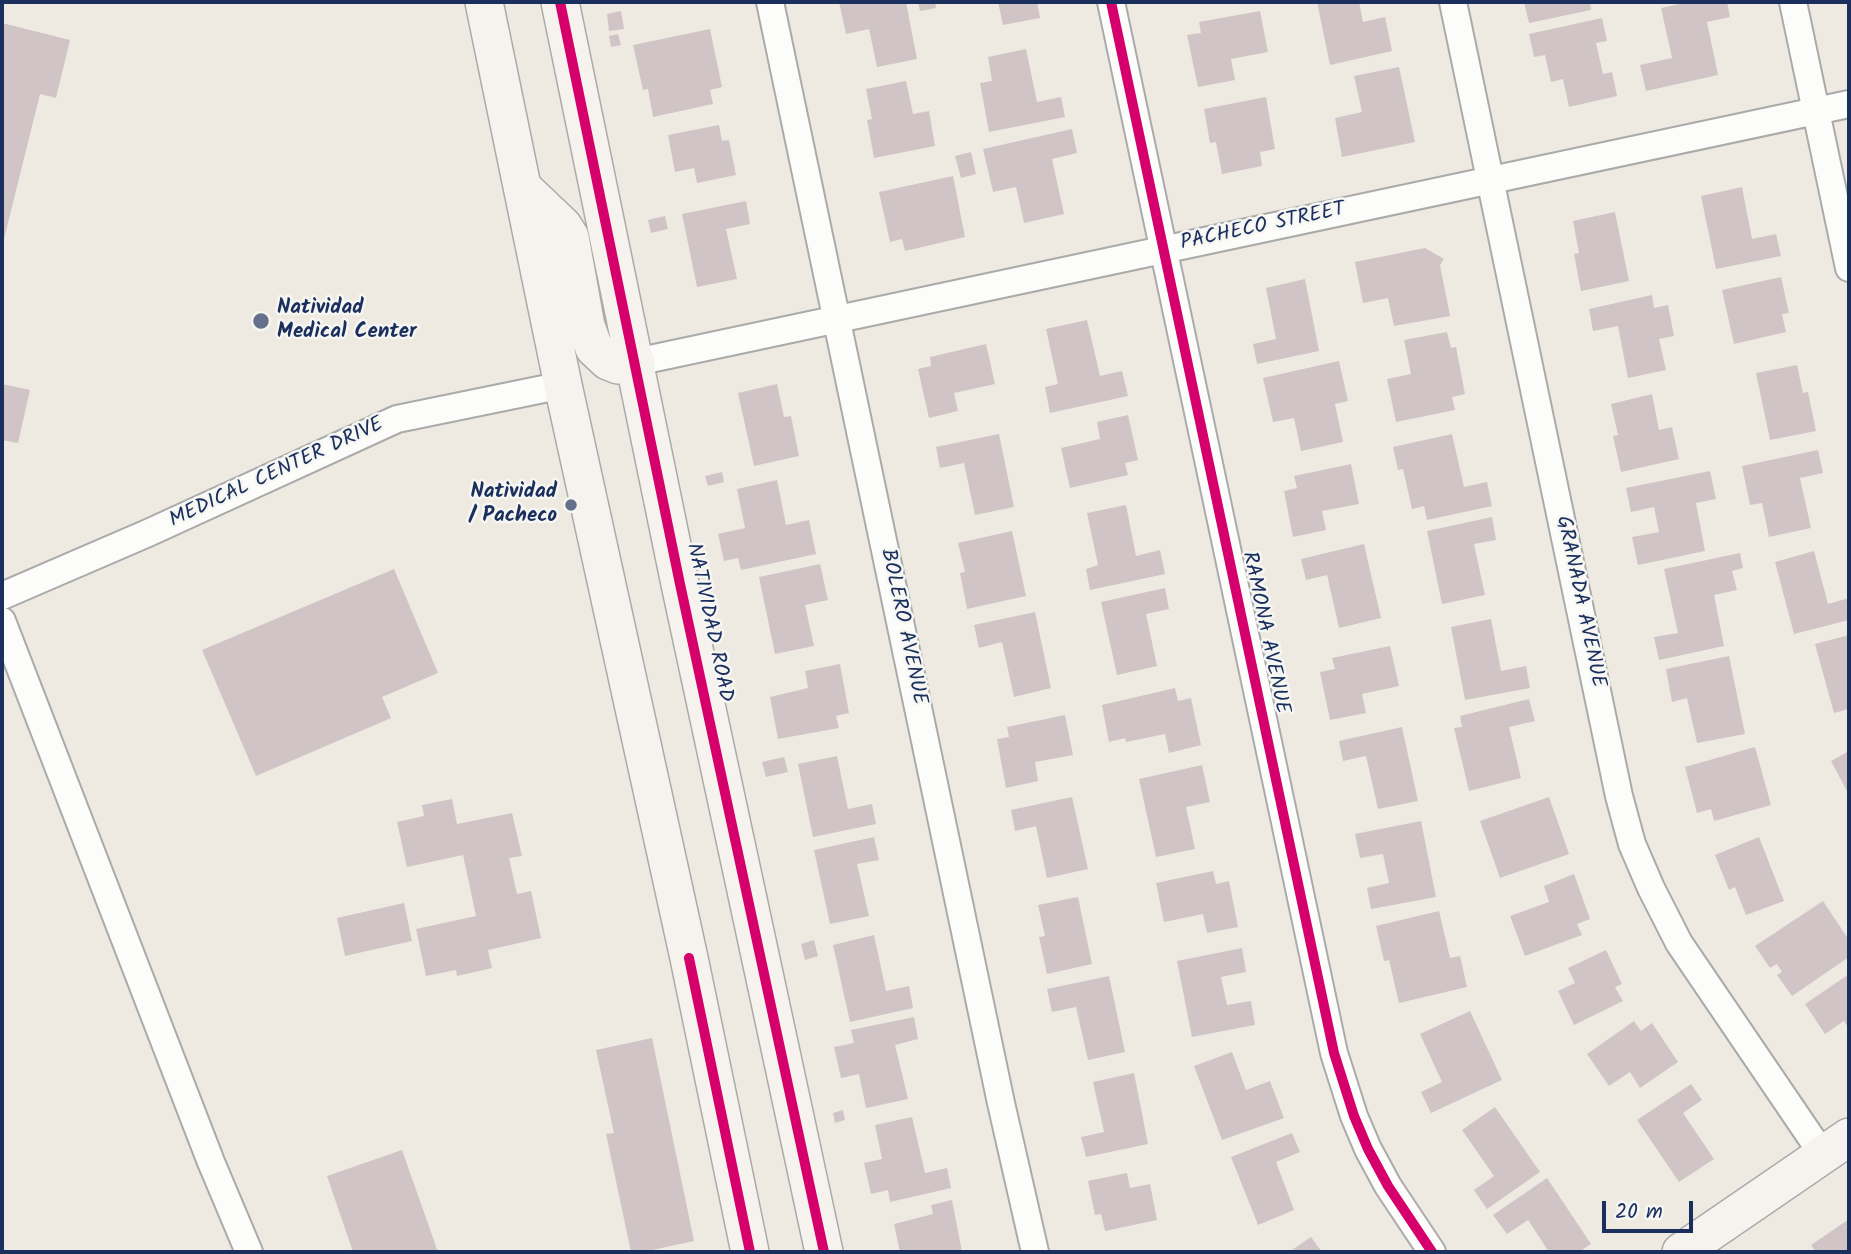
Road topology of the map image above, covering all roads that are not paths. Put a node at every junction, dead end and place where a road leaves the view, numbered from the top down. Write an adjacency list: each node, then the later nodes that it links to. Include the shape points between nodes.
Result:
1 (484, 2): 10 (main road)
2 (560, 2): 14 (main road, NATIVIDAD ROAD)
3 (770, 2): 13 (street, BOLERO AVENUE)
4 (1111, 2): 11 (street, RAMONA AVENUE)
5 (1452, 2): 9 (street, GRANADA AVENUE)
6 (1793, 2): 8 (street)
7 (1849, 104): 8 (street, PACHECO STREET)
8 (1816, 111): 9 (street, PACHECO STREET); 12 (street)
9 (1490, 180): 11 (street, PACHECO STREET); 18 (street, GRANADA AVENUE, via 1632,844 1679,943)
10 (522, 187): 14 (main road, via 570,237 594,348 618,365); 15 (main road)
11 (1162, 249): 13 (street, PACHECO STREET); 23 (street, RAMONA AVENUE, via 1334,1053 1368,1149)
12 (1849, 268)
13 (838, 318): 14 (street, PACHECO STREET); 22 (street, BOLERO AVENUE)
14 (636, 362): 21 (main road, NATIVIDAD ROAD)
15 (563, 385): 16 (street, MEDICAL CENTER DRIVE, via 397,419); 20 (main road)
16 (2, 596)
17 (2, 621): 19 (street)
18 (1836, 1146): 24 (main road)
19 (249, 1252)
20 (750, 1252)
21 (824, 1252)
22 (1035, 1252)
23 (1432, 1252)
24 (1681, 1252)

